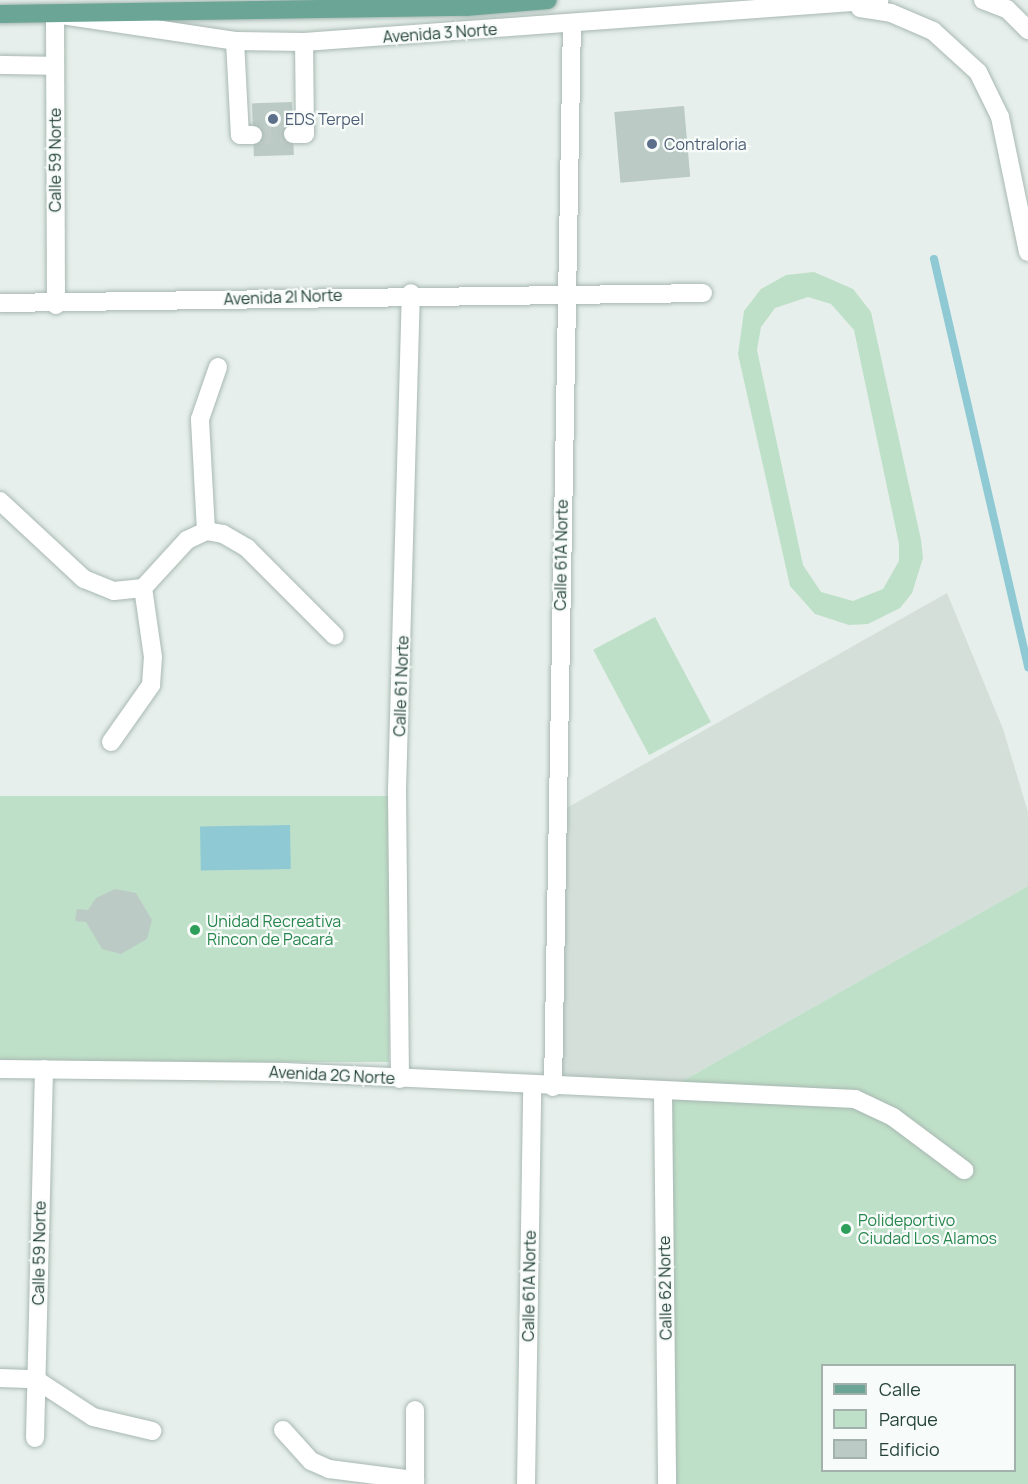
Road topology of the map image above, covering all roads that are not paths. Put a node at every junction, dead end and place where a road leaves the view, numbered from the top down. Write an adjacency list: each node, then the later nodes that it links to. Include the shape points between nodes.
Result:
1 (548, 0): 6 (main road, Avenida 3 Norte, via 466,7)
2 (879, 0): 4 (street, Avenida 3 Norte)
3 (983, 0): 8 (street, via 1007,9)
4 (826, 4): 7 (street, Avenida 3 Norte); 15 (street, via 915,21 945,39 978,72 1000,117)
5 (0, 14): 6 (main road, Avenida 3 Norte)
6 (55, 14): 9 (street, Avenida 3 Norte); 12 (street, Calle 59 Norte)
7 (572, 23): 10 (street, Avenida 3 Norte); 18 (street, Calle 61A Norte)
8 (1028, 30)
9 (235, 41): 10 (street, Avenida 3 Norte); 14 (street, via 240,135)
10 (304, 42): 13 (street, via 305,134)
11 (0, 65): 12 (street)
12 (55, 66): 20 (street, Calle 59 Norte)
13 (293, 134)
14 (253, 135)
15 (1028, 252)
16 (411, 293): 18 (street, Avenida 2I Norte); 20 (street, Avenida 2I Norte); 29 (street, Calle 61 Norte, via 397,790)
17 (703, 293): 18 (street, Avenida 2I Norte)
18 (566, 296): 31 (street, Calle 61A Norte)
19 (0, 303): 20 (street, Avenida 2I Norte)
20 (56, 305)
21 (218, 367): 23 (street, via 200,419)
22 (0, 501): 24 (street, via 98,588)
23 (206, 531): 24 (street, via 169,555); 25 (street, via 247,548)
24 (143, 588): 26 (street, via 153,657 151,685)
25 (335, 636)
26 (111, 742)
27 (0, 1069): 28 (street, Avenida 2G Norte)
28 (44, 1069): 29 (street, Avenida 2G Norte); 35 (street, Calle 59 Norte)
29 (400, 1079): 30 (street, Avenida 2G Norte)
30 (532, 1087): 31 (street, Avenida 2G Norte); 41 (street, Calle 61A Norte)
31 (552, 1087): 32 (street, Avenida 2G Norte)
32 (663, 1092): 33 (street, Avenida 2G Norte, via 855,1099 894,1117); 42 (street, Calle 62 Norte)
33 (964, 1170)
34 (0, 1378): 35 (street)
35 (35, 1379): 38 (street, via 93,1417); 39 (street, Calle 59 Norte)
36 (415, 1410): 40 (street)
37 (283, 1430): 40 (street, via 311,1461 329,1469)
38 (152, 1431)
39 (35, 1438)
40 (415, 1482)
41 (526, 1484)
42 (667, 1484)

